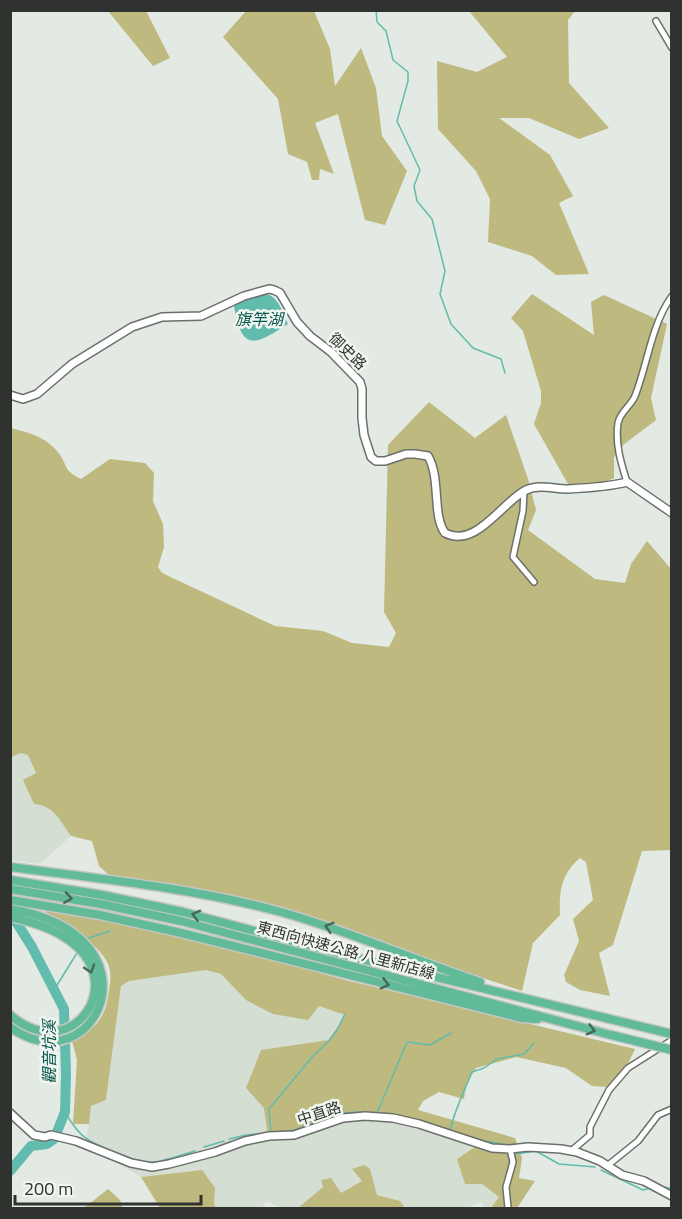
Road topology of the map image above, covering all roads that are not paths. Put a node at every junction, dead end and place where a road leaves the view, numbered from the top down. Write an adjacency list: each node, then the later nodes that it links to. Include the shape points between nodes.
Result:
1 (656, 21): 2 (street)
2 (672, 48)
3 (672, 296): 5 (street, via 657,325 634,398 619,419 619,457)
4 (10, 395): 6 (street, 御史路, via 23,399 37,394 72,364 132,327 162,317 201,316 269,289 280,293 297,322 360,382 364,435 371,457 385,461 406,454 428,456 445,533 454,536 476,532)
5 (627, 482): 6 (street, via 568,489 535,487); 7 (street)
6 (524, 491): 8 (street, via 513,557)
7 (672, 513)
8 (534, 582)
9 (10, 867): 16 (highway, one-way to 9, via 429,966 340,931 225,898)
10 (10, 880): 15 (highway, 東西向快速公路 八里新店線, one-way to 10, via 102,895)
11 (10, 889): 15 (highway, 東西向快速公路 八里新店線, one-way to 15)
12 (10, 900): 18 (highway, one-way to 18, via 100,915 522,1018)
13 (10, 909): 19 (highway, via 58,923 82,939 99,964 104,987 94,1018 69,1039 37,1040)
14 (10, 917): 17 (highway, one-way to 17, via 56,932 77,946 90,965 94,987 89,1008 73,1026 62,1031 38,1032)
15 (251, 934): 16 (highway, 東西向快速公路 八里新店線); 18 (highway, 東西向快速公路 八里新店線)
16 (543, 1002): 20 (highway, 東西向快速公路 八里新店線)
17 (10, 1016)
18 (558, 1021): 22 (highway, 東西向快速公路 八里新店線, one-way to 22, bridge)
19 (10, 1027)
20 (672, 1034)
21 (672, 1040): 26 (street, via 628,1068 609,1090 590,1127 590,1135 571,1151)
22 (672, 1050)
23 (672, 1110): 27 (street, via 658,1115 638,1141)
24 (10, 1113): 25 (street, 中直路, via 33,1135 76,1141 131,1163 152,1167 245,1141 294,1135 343,1118 365,1116 393,1118 468,1142)
25 (510, 1149): 26 (street, 中直路); 29 (street, via 513,1161 506,1187)
26 (561, 1149): 27 (street, 中直路)
27 (607, 1166): 28 (street, 中直路)
28 (672, 1196)
29 (508, 1209)

